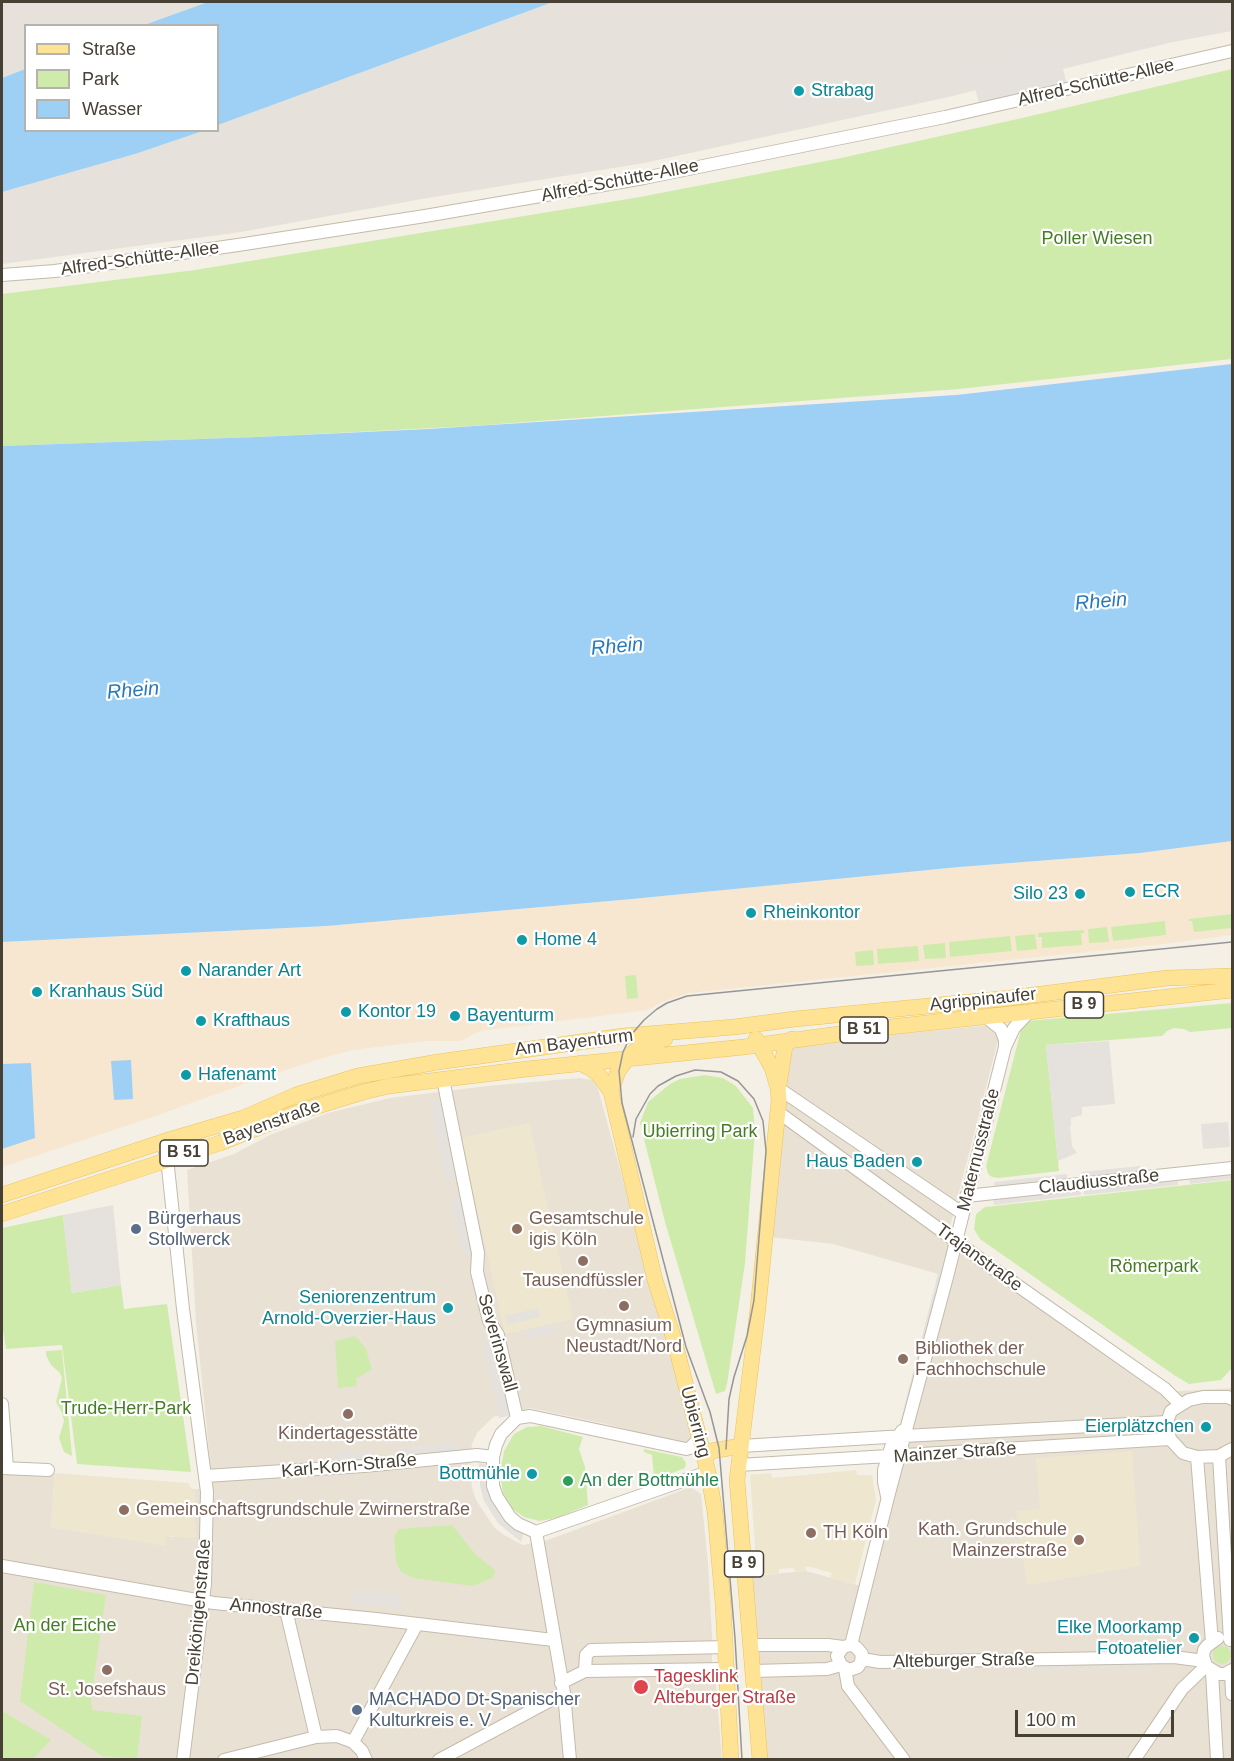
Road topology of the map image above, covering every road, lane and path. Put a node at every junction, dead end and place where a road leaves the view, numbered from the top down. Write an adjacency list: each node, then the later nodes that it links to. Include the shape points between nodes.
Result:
1 (1233, 51): 2 (street, Alfred-Schütte-Allee, via 945,117 644,178 238,246)
2 (2, 275)
3 (1233, 976): 4 (main road, Agrippinaufer / B 9, via 1167,978)
4 (1077, 988): 6 (main road, B 9, via 1068,997); 10 (main road, Agrippinaufer / B 9)
5 (1233, 990): 6 (main road, Agrippinaufer / B 9)
6 (1071, 1007): 7 (main road, Agrippinaufer / B 9)
7 (1029, 1012): 8 (main road, Agrippinaufer / B 9); 15 (street, Maternusstraße, via 1014,1028)
8 (986, 1017): 9 (main road, Agrippinaufer / B 9); 15 (street, via 1001,1029)
9 (936, 1022): 12 (main road, Agrippinaufer / B 51)
10 (734, 1027): 11 (main road, Am Bayenturm); 14 (main road, B 9, via 748,1031)
11 (680, 1031): 13 (main road, Am Bayenturm / B 51); 17 (main road, via 634,1050)
12 (792, 1039): 14 (main road, Agrippinaufer / B 51); 22 (main road, B 9, via 785,1046)
13 (579, 1043): 16 (main road, Am Bayenturm / B 51); 18 (main road, via 586,1049)
14 (760, 1045): 17 (main road, Am Bayenturm / B 51); 22 (main road, B 9)
15 (1005, 1047): 29 (street, Maternusstraße)
16 (483, 1055): 19 (main road, Am Bayenturm / B 51); 20 (main road, via 491,1063)
17 (626, 1060): 18 (main road, Am Bayenturm / B 51); 23 (main road)
18 (580, 1063): 20 (main road, Am Bayenturm / B 51); 23 (main road, via 599,1075)
19 (416, 1067): 25 (main road, Bayenstraße / B 51, via 323,1086 243,1118)
20 (486, 1074): 21 (main road, Am Bayenturm / B 51)
21 (443, 1079): 26 (main road, Bayenstraße / B 51, via 363,1092); 36 (street, Severinswall, via 478,1253 477,1272 489,1321 498,1335)
22 (778, 1088): 24 (main road, Ubierring / B 9); 30 (street, Trajanstraße)
23 (611, 1092): 39 (main road, Ubierring / B 9, via 655,1280)
24 (778, 1113): 32 (street, Trajanstraße); 41 (main road, Ubierring / B 9)
25 (162, 1142): 26 (street, Dreikönigenstraße); 28 (main road, Bayenstraße / B 51)
26 (167, 1158): 31 (main road, Bayenstraße / B 51); 51 (street, Dreikönigenstraße)
27 (1233, 1168): 29 (street, Claudiusstraße)
28 (2, 1196)
29 (966, 1196): 30 (street, Maternusstraße)
30 (962, 1213): 32 (street, Maternusstraße)
31 (2, 1214)
32 (956, 1241): 35 (street, Trajanstraße, via 1165,1389); 38 (street, Maternusstraße)
33 (1231, 1396): 35 (street, via 1203,1396)
34 (2, 1404): 49 (street)
35 (1180, 1404): 37 (street, via 1171,1411)
36 (517, 1418): 39 (street, via 530,1416 686,1449); 43 (street, Severinswall, via 501,1434)
37 (1167, 1422): 38 (street, Mainzer Straße); 40 (street)
38 (902, 1433): 41 (street, Mainzer Straße); 45 (street, Maternusstraße)
39 (700, 1438): 47 (main road, Ubierring / B 9)
40 (1170, 1440): 45 (street, Mainzer Straße); 46 (street, via 1183,1453)
41 (741, 1446): 47 (main road, via 711,1451); 48 (main road, Ubierring / B 9)
42 (1233, 1449): 44 (street)
43 (493, 1456): 51 (street, Karl-Korn-Straße); 52 (street, Severinswall, via 497,1497 510,1517)
44 (1219, 1456): 46 (street); 58 (street)
45 (893, 1457): 48 (street, Mainzer Straße); 60 (street, Maternusstraße, via 884,1470 888,1497)
46 (1197, 1457): 62 (street)
47 (707, 1465): 52 (street); 61 (main road, Ubierring / B 9, via 715,1512)
48 (739, 1465): 59 (main road, Ubierring / B 9, via 737,1488)
49 (4, 1467): 50 (street)
50 (48, 1470)
51 (205, 1476): 54 (street, Dreikönigenstraße)
52 (536, 1532): 57 (street)
53 (2, 1566): 54 (street, Annostraße)
54 (204, 1600): 55 (street, Annostraße); 73 (street, Dreikönigenstraße)
55 (286, 1611): 56 (street, Annostraße); 71 (street)
56 (417, 1624): 57 (street, Annostraße); 72 (street)
57 (553, 1640): 69 (street)
58 (1231, 1640): 62 (street, Alteburger Straße, via 1221,1638)
59 (751, 1646): 60 (street); 68 (main road, Ubierring / B 9)
60 (847, 1646): 63 (street, via 860,1650); 64 (street, via 837,1656)
61 (726, 1647): 65 (main road, Ubierring / B 9); 67 (street, via 591,1650 585,1655)
62 (1208, 1658): 63 (street, Alteburger Straße, via 880,1662); 66 (street, Alteburger Straße, via 1225,1674); 81 (street); 82 (street)
63 (862, 1659): 64 (street, via 855,1669)
64 (843, 1667): 68 (street); 80 (street, via 848,1686)
65 (727, 1669): 67 (street); 78 (main road, Ubierring / B 9)
66 (1232, 1670): 70 (street)
67 (585, 1671): 69 (street)
68 (753, 1671): 79 (main road, Ubierring / B 9)
69 (562, 1688): 76 (street); 77 (street)
70 (1233, 1694)
71 (316, 1737): 72 (street, via 337,1736); 74 (street)
72 (353, 1742): 75 (street)
73 (183, 1760)
74 (224, 1760)
75 (366, 1760)
76 (439, 1760)
77 (570, 1760)
78 (731, 1760)
79 (760, 1760)
80 (903, 1760)
81 (1134, 1760)
82 (1217, 1760)

